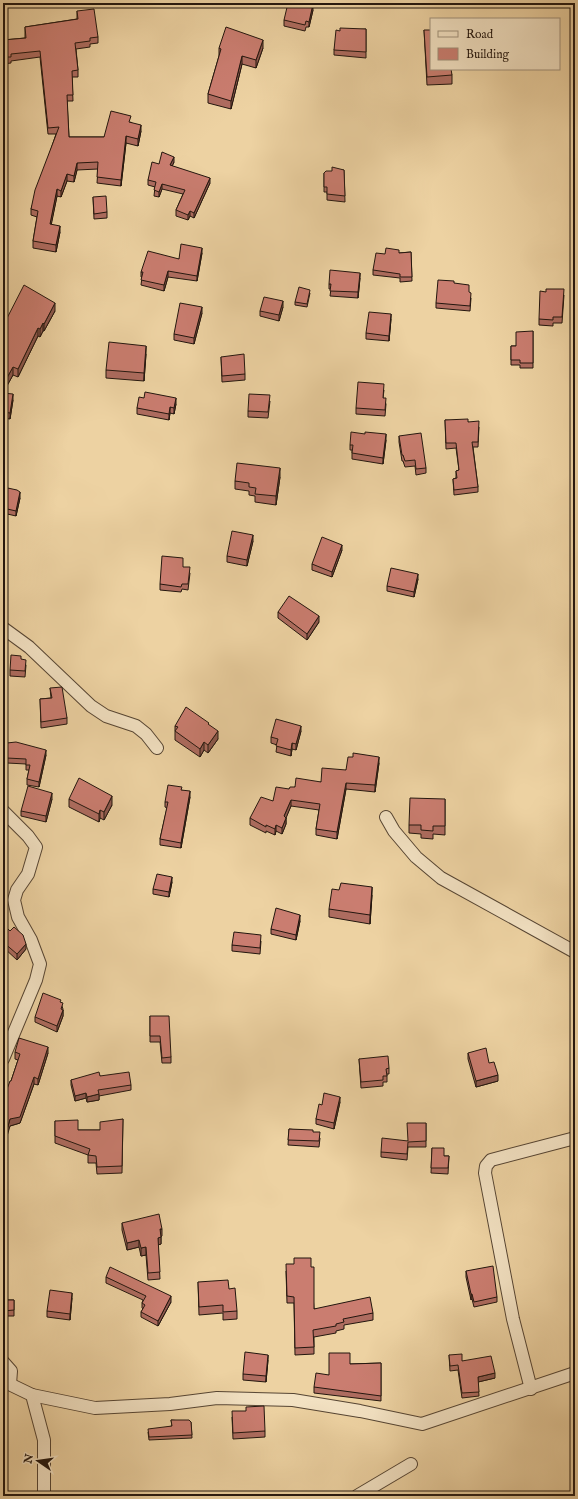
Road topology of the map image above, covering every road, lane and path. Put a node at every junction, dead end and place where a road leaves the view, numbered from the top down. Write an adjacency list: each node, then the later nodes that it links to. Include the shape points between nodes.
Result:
1 (3, 628): 2 (street, via 29,647 91,706 106,716 136,726 146,734)
2 (156, 748)
3 (3, 812): 6 (street, via 36,847 28,874 17,890 14,900 18,917 31,940 40,964 36,980)
4 (386, 817): 5 (street, via 394,831 416,856 441,878)
5 (575, 952)
6 (3, 1059)
7 (575, 1138): 11 (street, via 491,1160 486,1166 485,1173 513,1319)
8 (3, 1362): 10 (street, via 11,1371)
9 (575, 1374): 11 (street)
10 (6, 1383): 12 (street)
11 (531, 1389): 12 (street, via 422,1424 293,1400 217,1398 170,1404 95,1408)
12 (32, 1396): 14 (street, via 44,1440)
13 (411, 1464): 15 (street)
14 (44, 1496)
15 (357, 1496)

